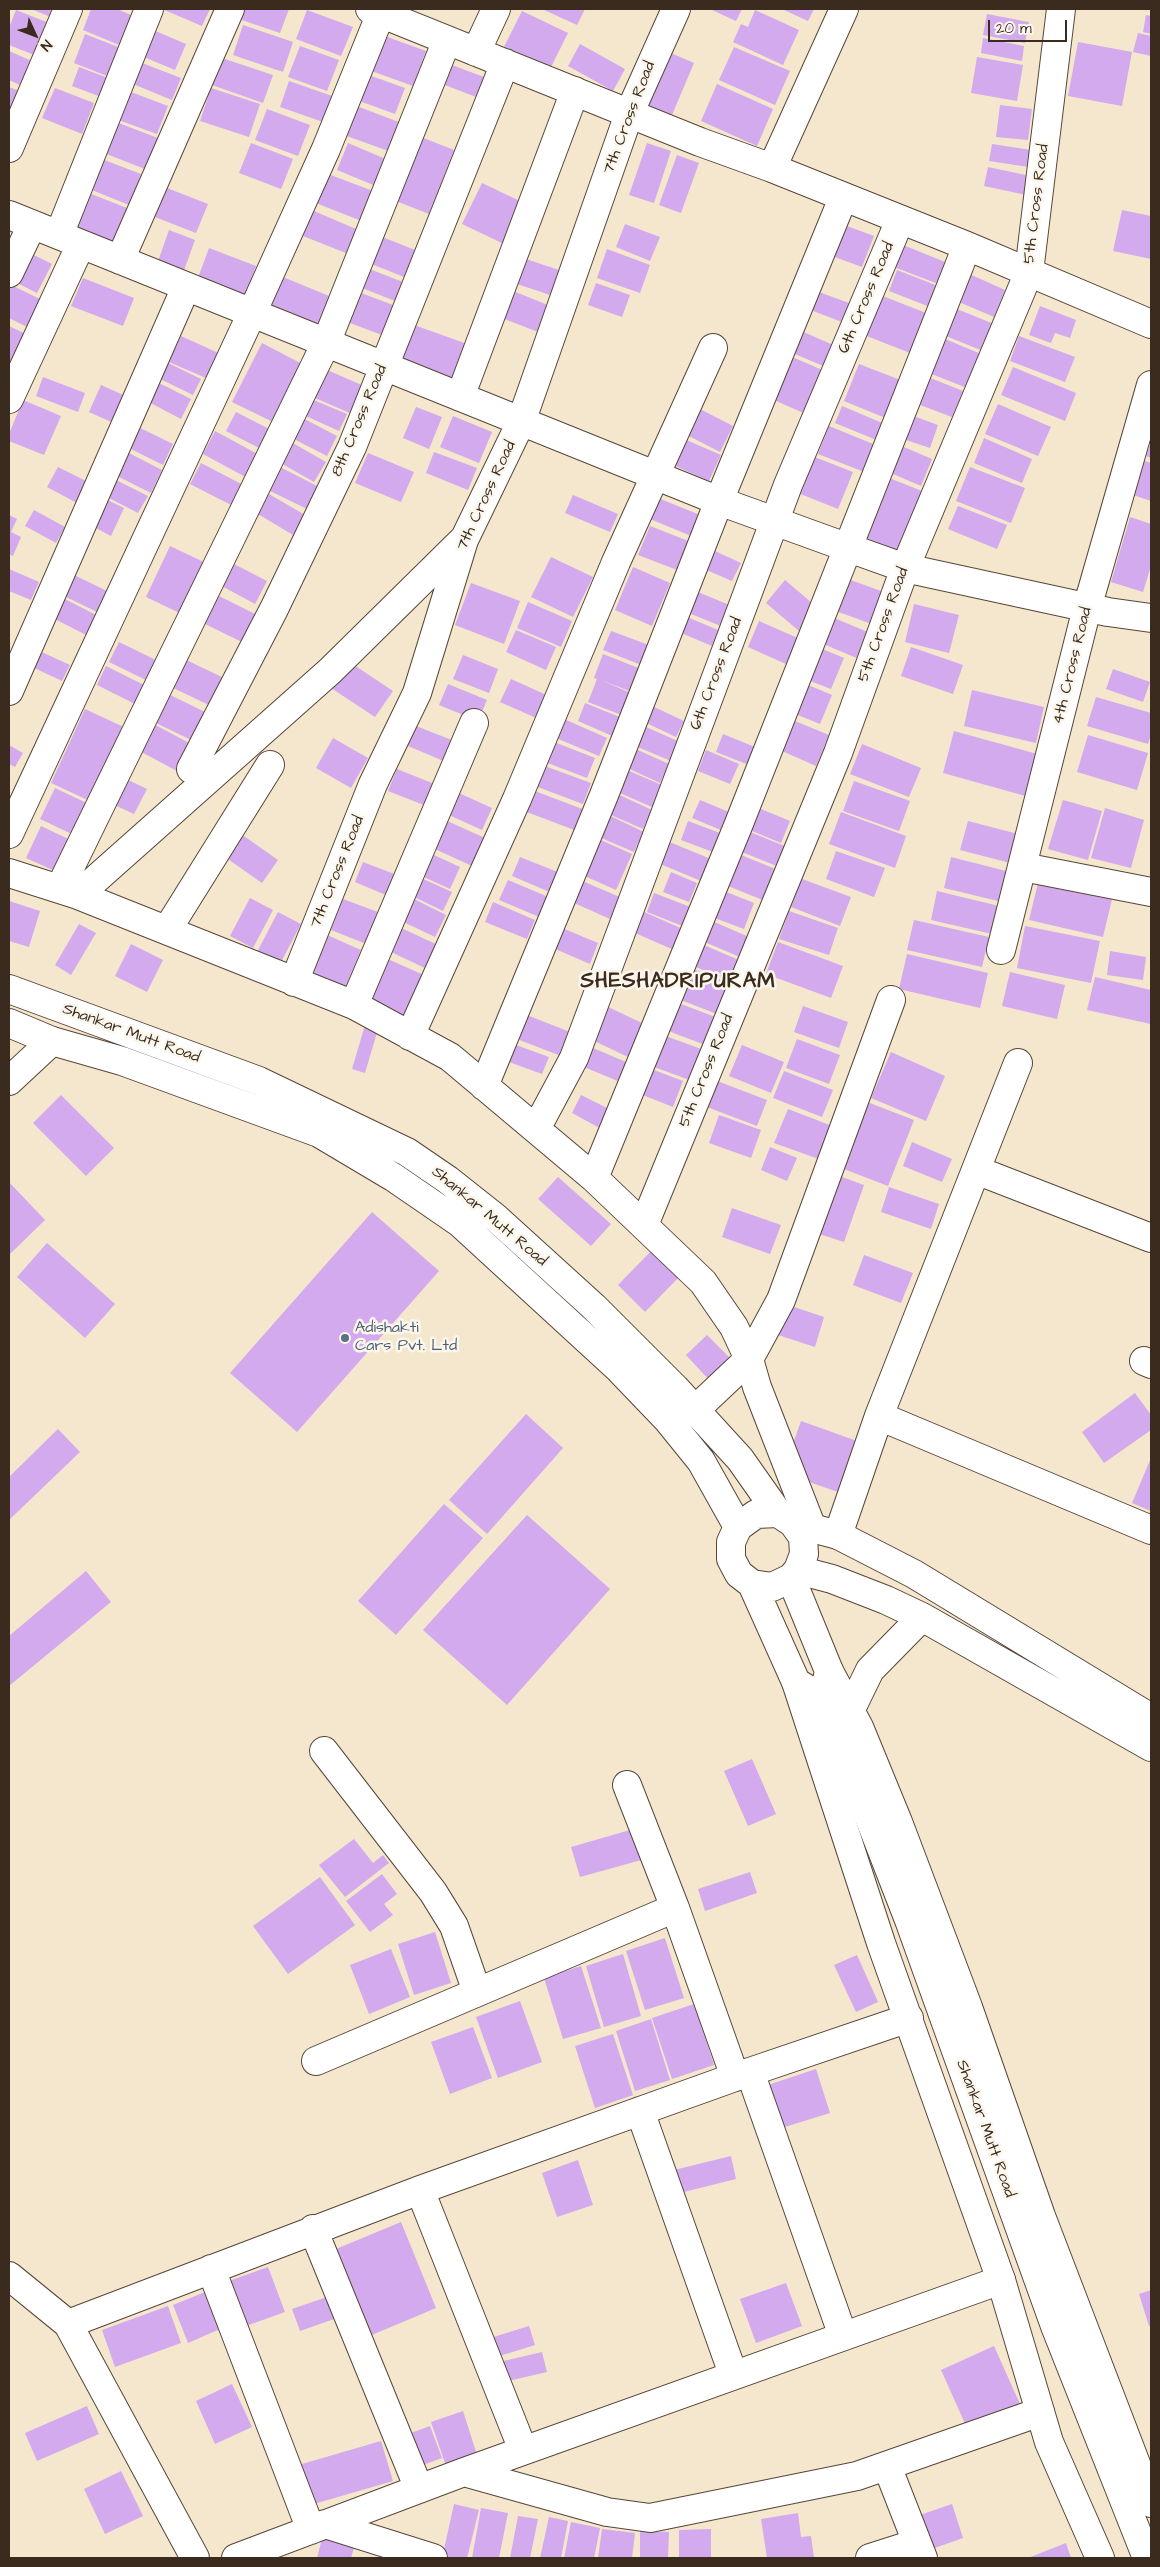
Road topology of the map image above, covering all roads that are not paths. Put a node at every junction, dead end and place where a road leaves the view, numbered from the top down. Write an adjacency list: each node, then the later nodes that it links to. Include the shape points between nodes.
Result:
1 (68, 9): 14 (street)
2 (149, 9): 19 (street)
3 (230, 9): 21 (street)
4 (496, 9): 10 (street)
5 (676, 9): 13 (street, 7th Cross Road)
6 (844, 9): 15 (street)
7 (1060, 9): 22 (street, 5th Cross Road)
8 (376, 11): 9 (street); 25 (street, via 326,149)
9 (447, 40): 10 (street); 27 (street)
10 (476, 52): 11 (street)
11 (505, 63): 12 (street); 29 (street, 8th Cross Road)
12 (575, 92): 13 (street); 31 (street)
13 (629, 114): 15 (street); 33 (street, 7th Cross Road)
14 (9, 148)
15 (772, 168): 16 (street)
16 (843, 198): 18 (street); 35 (street)
17 (21, 220): 19 (street); 23 (street)
18 (900, 220): 20 (street); 36 (street, 6th Cross Road)
19 (70, 240): 21 (street); 32 (street)
20 (967, 246): 22 (street); 38 (street)
21 (120, 260): 24 (street)
22 (1029, 272): 26 (street); 39 (street, 5th Cross Road)
23 (9, 273)
24 (186, 287): 25 (street); 42 (street)
25 (252, 313): 27 (street); 46 (street)
26 (1151, 324)
27 (326, 343): 29 (street); 49 (street)
28 (713, 348): 34 (street)
29 (384, 366): 31 (street); 45 (street, 8th Cross Road, via 348,455 274,609)
30 (1151, 385): 40 (street, 4th Cross Road)
31 (460, 397): 33 (street)
32 (9, 398)
33 (521, 422): 34 (street); 37 (street, 7th Cross Road)
34 (656, 475): 35 (street); 58 (street, via 517,799)
35 (719, 501): 36 (street); 62 (street, via 604,796)
36 (774, 522): 38 (street); 63 (street, 6th Cross Road, via 574,1058)
37 (464, 540): 49 (street, via 330,670); 53 (street, 7th Cross Road, via 417,693 373,784)
38 (846, 547): 39 (street); 67 (street, via 738,826)
39 (904, 568): 40 (street); 68 (street, 5th Cross Road, via 838,753)
40 (1087, 608): 41 (street); 47 (street, 4th Cross Road)
41 (1151, 618)
42 (9, 691)
43 (474, 723): 56 (street)
44 (270, 765): 51 (street)
45 (191, 768)
46 (9, 834)
47 (1023, 866): 50 (street); 52 (street, 4th Cross Road)
48 (9, 873): 49 (street)
49 (69, 892): 51 (street)
50 (1151, 892)
51 (167, 930): 53 (street)
52 (1001, 950)
53 (294, 982): 56 (street)
54 (9, 989): 64 (street, Shankar Mutt Road, via 259,1081)
55 (891, 1000): 70 (street, via 789,1281)
56 (354, 1005): 58 (street)
57 (9, 1023): 59 (street, Shankar Mutt Road)
58 (410, 1036): 62 (street, via 450,1057)
59 (52, 1042): 61 (street); 66 (street, Shankar Mutt Road, via 122,1061 319,1134)
60 (1018, 1063): 65 (street)
61 (9, 1081)
62 (484, 1086): 63 (street)
63 (536, 1129): 67 (street)
64 (407, 1152): 66 (street); 71 (street, Shankar Mutt Road, via 496,1218 594,1307)
65 (976, 1170): 69 (street); 72 (street)
66 (394, 1177): 74 (street, Shankar Mutt Road, via 460,1222 619,1370 667,1419 701,1461)
67 (594, 1178): 68 (street)
68 (644, 1225): 70 (street, via 703,1282 734,1327)
69 (1151, 1238)
70 (749, 1359): 71 (street); 73 (street)
71 (696, 1409): 73 (street, Shankar Mutt Road)
72 (879, 1416): 75 (street); 76 (street)
73 (794, 1521): 74 (street, via 756,1514); 76 (street); 77 (street, Shankar Mutt Road, via 803,1537 804,1554)
74 (738, 1527): 78 (street, via 731,1542 731,1559 739,1574)
75 (1151, 1530)
76 (838, 1535): 82 (street, via 946,1592)
77 (795, 1574): 78 (street, via 772,1586); 79 (street, via 832,1579); 81 (street, via 829,1670)
78 (752, 1584): 80 (street)
79 (922, 1617): 81 (street); 83 (street)
80 (796, 1682): 81 (street); 88 (street, via 878,1934)
81 (833, 1706): 105 (street, via 859,1727 898,1822 965,1997 1041,2216); 113 (street, Shankar Mutt Road, via 1055,2326)
82 (1151, 1718)
83 (1151, 1747)
84 (324, 1751): 87 (street, via 433,1892 454,1926)
85 (627, 1785): 86 (street)
86 (675, 1908): 87 (street); 90 (street)
87 (477, 1992): 89 (street)
88 (909, 2018): 90 (street); 96 (street)
89 (316, 2061)
90 (742, 2074): 91 (street); 98 (street)
91 (640, 2111): 92 (street); 99 (street)
92 (420, 2190): 93 (street); 101 (street)
93 (313, 2229): 94 (street); 104 (street)
94 (211, 2269): 97 (street); 106 (street)
95 (9, 2276): 97 (street)
96 (1001, 2280): 98 (street); 100 (street)
97 (68, 2324): 108 (street)
98 (843, 2336): 99 (street)
99 (734, 2374): 101 (street)
100 (1040, 2412): 102 (street); 112 (street)
101 (523, 2450): 103 (street)
102 (887, 2466): 103 (street, via 857,2476 650,2518 607,2512); 107 (street)
103 (464, 2472): 104 (street)
104 (419, 2489): 106 (street)
105 (1151, 2503)
106 (318, 2527): 109 (street); 110 (street)
107 (920, 2551): 111 (street)
108 (195, 2558)
109 (236, 2558)
110 (433, 2558)
111 (870, 2558)
112 (1100, 2558)
113 (1147, 2558)

